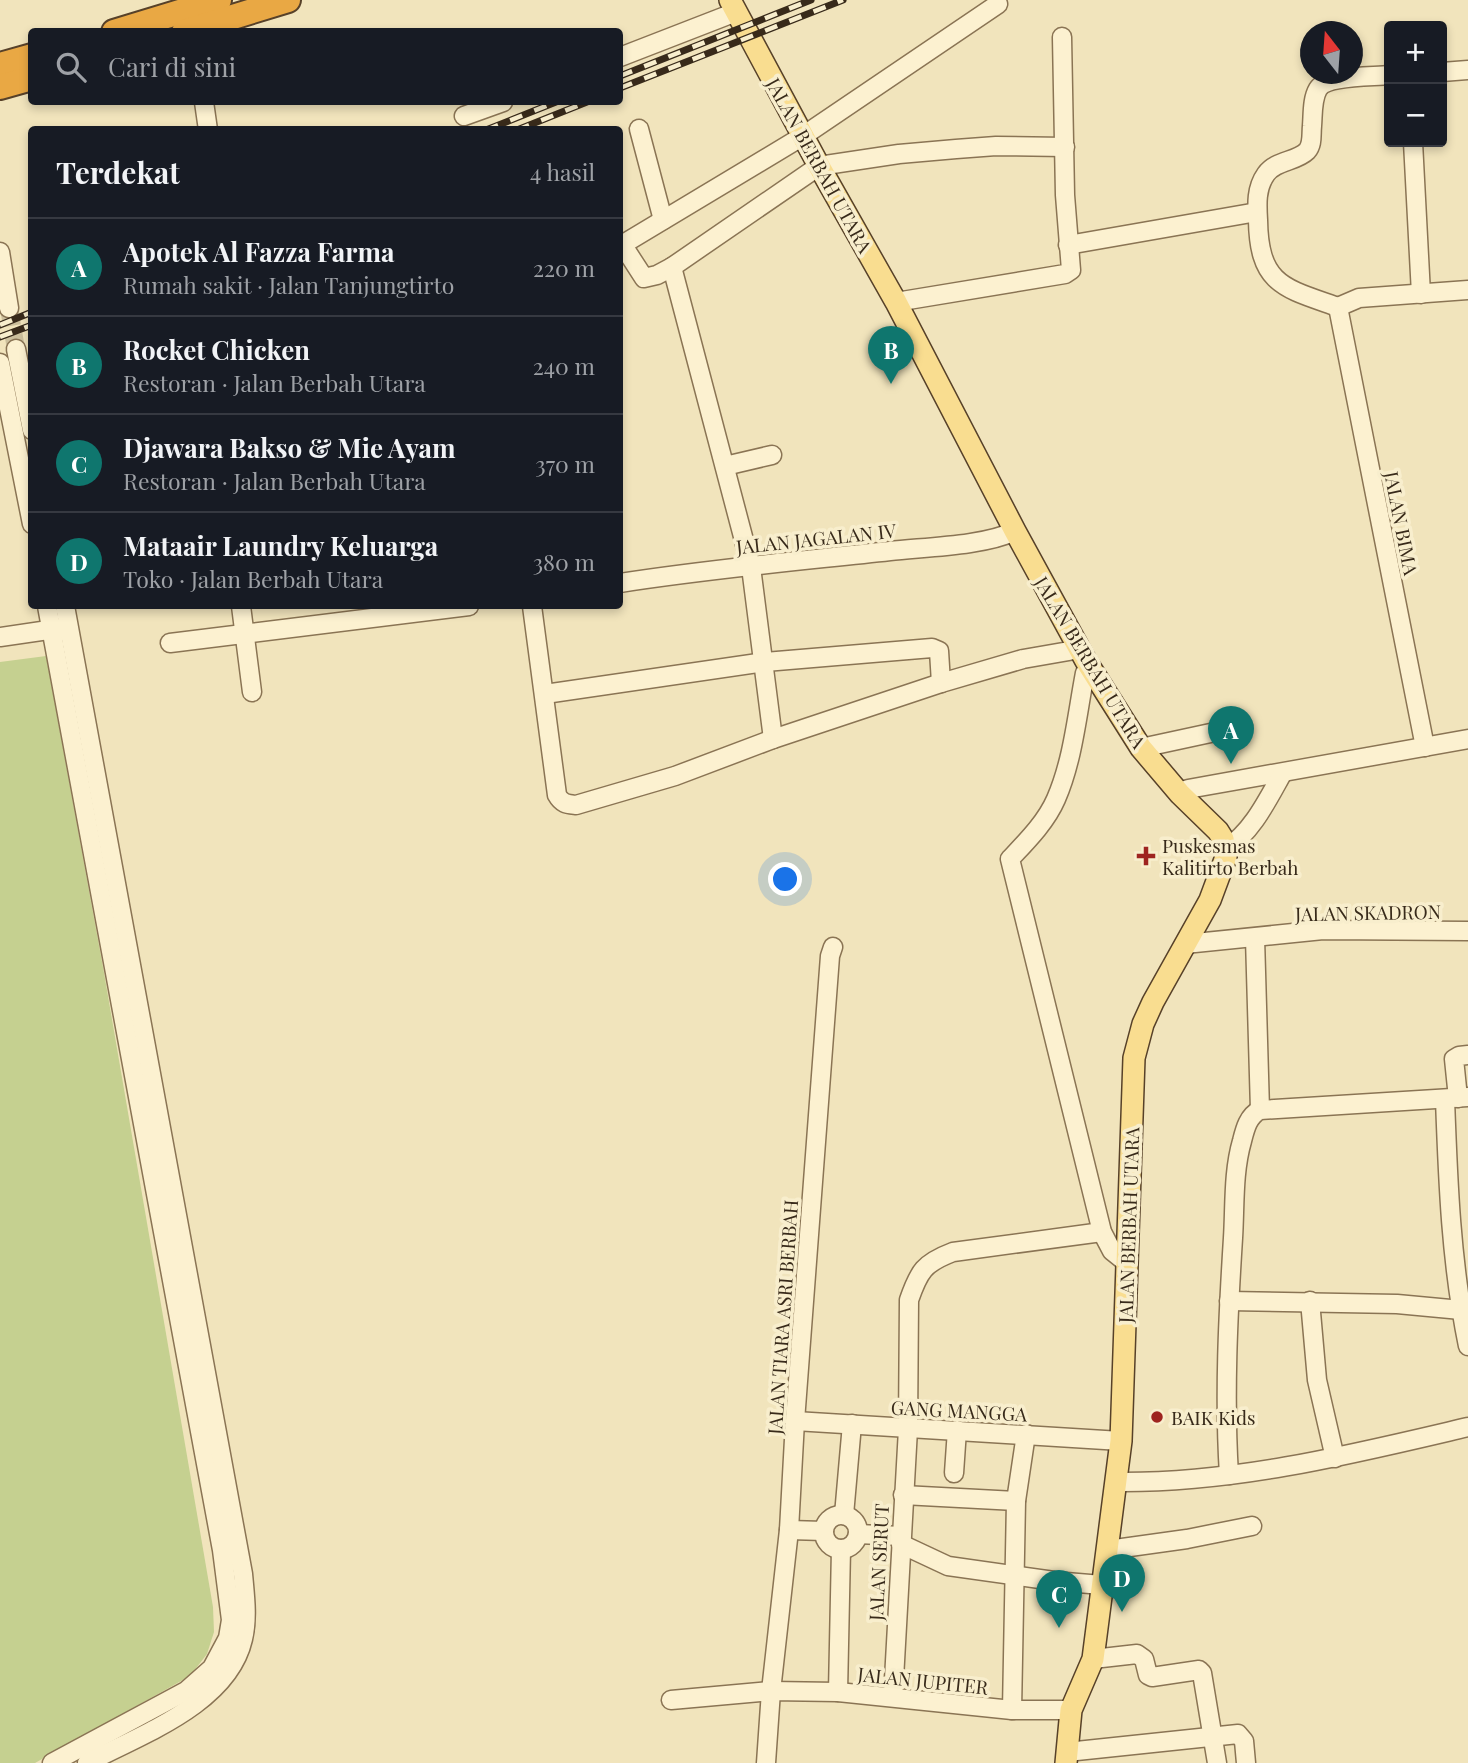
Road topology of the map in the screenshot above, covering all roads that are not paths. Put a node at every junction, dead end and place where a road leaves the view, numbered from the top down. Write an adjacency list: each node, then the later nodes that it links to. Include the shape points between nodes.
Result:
1 (219, 0): 5 (highway)
2 (288, 0): 6 (highway)
3 (998, 4): 21 (street)
4 (733, 6): 8 (street); 21 (main road, JALAN BERBAH UTARA)
5 (127, 28)
6 (197, 28)
7 (1062, 37): 23 (street)
8 (623, 56)
9 (28, 57): 10 (highway)
10 (0, 65)
11 (1468, 70): 12 (street)
12 (1447, 72)
13 (1384, 75): 25 (street, via 1323,83 1314,101 1308,149 1268,171 1258,187)
14 (28, 79): 15 (highway)
15 (0, 87)
16 (204, 105): 19 (street)
17 (495, 105): 18 (street)
18 (464, 116)
19 (207, 126)
20 (639, 130): 26 (street)
21 (803, 136): 24 (main road, JALAN BERBAH UTARA); 26 (street)
22 (1413, 147): 33 (street)
23 (1065, 148): 24 (street, via 996,146); 28 (street)
24 (819, 166): 31 (street); 34 (main road, JALAN BERBAH UTARA)
25 (1257, 212): 28 (street); 35 (street, via 1261,256 1274,279 1297,293)
26 (663, 220): 27 (street)
27 (623, 244)
28 (1068, 245): 34 (street, via 1071,267 1065,274)
29 (623, 248): 31 (street, via 645,278)
30 (0, 252): 36 (street)
31 (672, 267): 41 (street)
32 (1468, 290): 33 (street)
33 (1421, 293): 35 (street, via 1359,298)
34 (896, 302): 43 (main road, JALAN BERBAH UTARA)
35 (1338, 307): 64 (street, JALAN BIMA)
36 (9, 308)
37 (16, 349): 39 (street)
38 (0, 363): 42 (street)
39 (28, 410)
40 (772, 455): 41 (street)
41 (725, 466): 44 (street)
42 (28, 504)
43 (1015, 531): 44 (street, JALAN JAGALAN IV, via 1002,537); 55 (main road, JALAN BERBAH UTARA)
44 (751, 567): 45 (street, JALAN JAGALAN IV); 56 (street)
45 (623, 583)
46 (49, 609): 51 (street)
47 (64, 609): 51 (street)
48 (241, 609): 52 (street)
49 (446, 609): 52 (street)
50 (532, 609): 60 (street)
51 (61, 628): 53 (street); 73 (street); 74 (street)
52 (245, 635): 54 (street); 59 (street)
53 (0, 637)
54 (170, 643)
55 (1079, 646): 57 (main road, JALAN BERBAH UTARA); 58 (street)
56 (765, 662): 58 (street, via 932,648 941,658); 60 (street); 62 (street)
57 (1090, 667): 65 (main road, JALAN BERBAH UTARA); 78 (street, via 1085,673 1069,763 1055,802 1010,859)
58 (941, 683): 62 (street)
59 (252, 692)
60 (545, 694): 62 (street, via 558,795 567,804 675,776)
61 (1243, 726): 65 (street)
62 (773, 739)
63 (1468, 739): 64 (street)
64 (1425, 747): 66 (street)
65 (1141, 748): 67 (main road, JALAN BERBAH UTARA)
66 (1282, 774): 67 (street); 68 (street, via 1238,841)
67 (1180, 794): 68 (main road, JALAN BERBAH UTARA, via 1218,831)
68 (1226, 848): 71 (main road, JALAN BERBAH UTARA, via 1210,900)
69 (1468, 932): 70 (street, JALAN SKADRON, via 1323,930)
70 (1255, 937): 71 (street, JALAN SKADRON); 77 (street)
71 (1185, 944): 79 (main road, JALAN BERBAH UTARA, via 1143,1024 1134,1058)
72 (833, 947): 84 (street, JALAN TIARA ASRI BERBAH)
73 (112, 966): 74 (street); 116 (street, via 222,1550 231,1620 222,1653 201,1680)
74 (132, 971): 117 (street, via 243,1574 246,1621 238,1657 216,1689 177,1716)
75 (1468, 1055): 76 (street, via 1454,1059)
76 (1457, 1098): 77 (street); 82 (street, via 1450,1223)
77 (1260, 1110): 80 (street, via 1249,1120 1241,1144)
78 (1102, 1231): 79 (street, via 1112,1251); 87 (street, JALAN SERUT, via 953,1252 923,1267 909,1300)
79 (1126, 1263): 90 (main road, JALAN BERBAH UTARA)
80 (1229, 1301): 81 (street); 93 (street, via 1225,1419)
81 (1310, 1301): 82 (street); 91 (street, via 1317,1380)
82 (1461, 1310): 83 (street)
83 (1468, 1346)
84 (795, 1421): 85 (street, GANG MANGGA); 99 (street, JALAN TIARA ASRI BERBAH)
85 (852, 1424): 87 (street, GANG MANGGA); 97 (street)
86 (1468, 1427): 91 (street)
87 (908, 1429): 88 (street, GANG MANGGA); 95 (street, JALAN SERUT)
88 (957, 1430): 89 (street, GANG MANGGA); 92 (street)
89 (1026, 1434): 90 (street, GANG MANGGA); 96 (street)
90 (1121, 1441): 94 (main road, JALAN BERBAH UTARA)
91 (1335, 1458): 93 (street)
92 (954, 1472)
93 (1229, 1475): 94 (street)
94 (1118, 1482): 104 (main road, JALAN BERBAH UTARA)
95 (903, 1495): 96 (street); 102 (street, JALAN SERUT)
96 (1016, 1501): 105 (street)
97 (844, 1515): 100 (street, via 831,1519); 101 (street, via 855,1522)
98 (1252, 1526): 104 (street)
99 (789, 1530): 100 (street); 108 (street, JALAN TIARA ASRI BERBAH)
100 (824, 1531): 103 (street, via 827,1542)
101 (858, 1534): 102 (street); 103 (street, via 853,1544)
102 (901, 1540): 105 (street, via 948,1566); 110 (street, JALAN SERUT)
103 (841, 1549): 109 (street)
104 (1108, 1550): 106 (main road, JALAN BERBAH UTARA)
105 (1014, 1576): 106 (street); 112 (street)
106 (1102, 1585): 107 (main road, JALAN BERBAH UTARA)
107 (1093, 1659): 113 (main road, JALAN BERBAH UTARA); 114 (street, via 1137,1654 1144,1659 1147,1675 1152,1676 1199,1670)
108 (771, 1691): 109 (street, JALAN JUPITER); 111 (street, JALAN JUPITER); 118 (street, JALAN TIARA ASRI BERBAH)
109 (838, 1692): 110 (street, JALAN JUPITER)
110 (893, 1697): 112 (street, JALAN JUPITER)
111 (671, 1700)
112 (1012, 1710): 113 (street, JALAN JUPITER)
113 (1070, 1710): 115 (main road, JALAN BERBAH UTARA)
114 (1212, 1738): 115 (street); 119 (street); 120 (street, via 1238,1734)
115 (1067, 1757)
116 (52, 1763)
117 (87, 1763)
118 (766, 1763)
119 (1217, 1763)
120 (1247, 1763)

